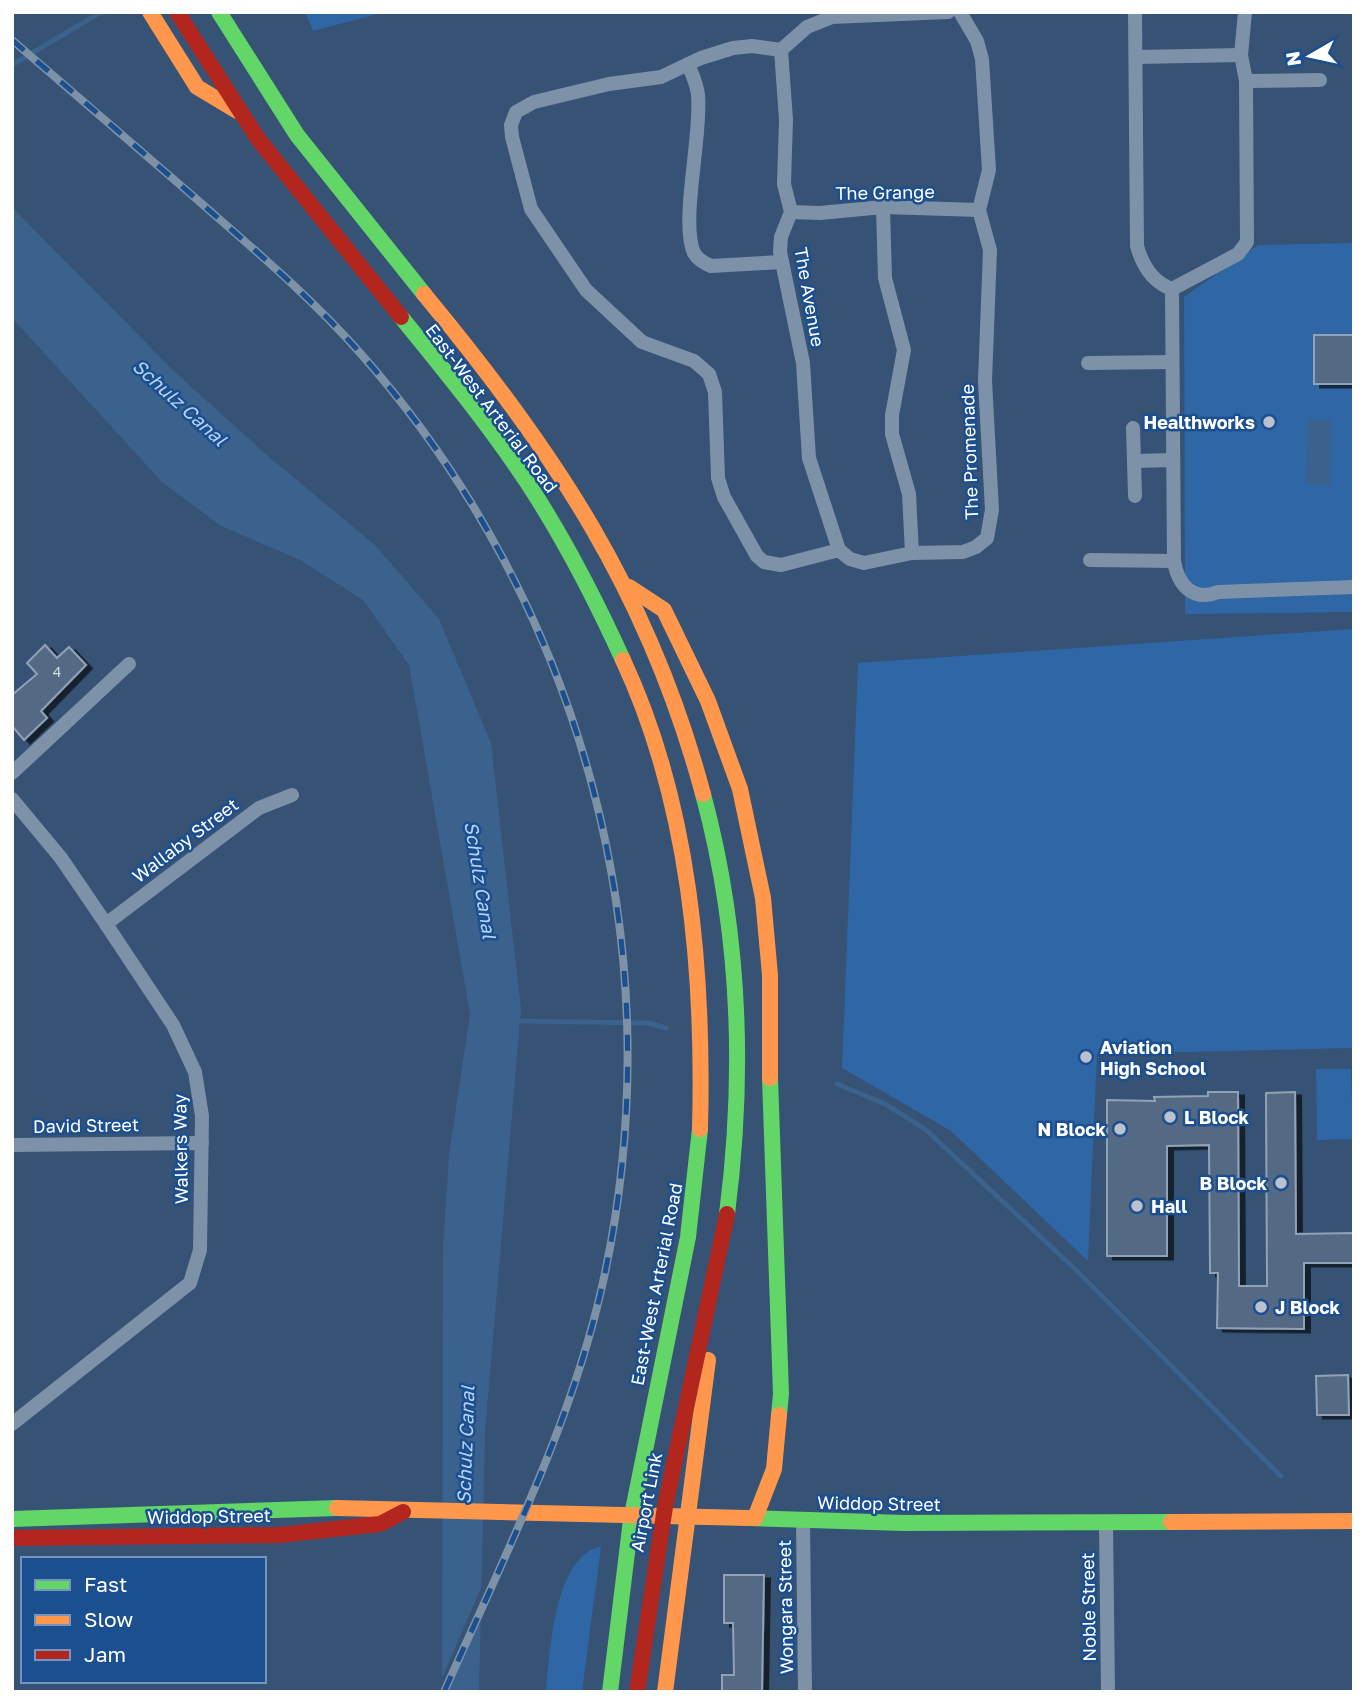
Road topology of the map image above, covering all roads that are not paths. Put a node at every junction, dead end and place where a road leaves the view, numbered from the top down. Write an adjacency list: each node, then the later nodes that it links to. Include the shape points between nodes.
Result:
1 (150, 12): 14 (main road, East-West Arterial Road, via 197,87)
2 (177, 12): 14 (main road, East-West Arterial Road)
3 (219, 12): 30 (main road, East-West Arterial Road, via 270,98 321,170 543,444 589,514)
4 (948, 12): 8 (street, via 832,17 807,27)
5 (960, 12): 16 (street, The Promenade, via 982,59 989,170)
6 (1135, 12): 10 (street)
7 (1245, 12): 9 (street)
8 (780, 50): 11 (street, via 743,46); 17 (street, The Avenue, via 786,120 784,184)
9 (1241, 55): 10 (street); 13 (street)
10 (1137, 57): 19 (street, via 1137,246 1142,264)
11 (688, 64): 18 (street, via 698,96 690,206 696,256 711,266); 26 (street, via 661,77 601,86 521,108 513,117 511,131 527,199 573,273 613,318 642,342 706,370 715,392 718,478 757,556 782,565)
12 (1320, 80): 13 (street)
13 (1246, 81): 19 (street, via 1247,242 1238,254)
14 (237, 111): 48 (main road, East-West Arterial Road, via 495,438 540,503 616,643 669,790 690,886 700,968 703,1095 687,1242)
15 (883, 208): 16 (street, The Grange); 17 (street, The Grange); 27 (street, via 884,278 904,350 892,434 909,494)
16 (979, 210): 27 (street, The Promenade, via 990,250 985,382 992,523 987,538 969,550)
17 (791, 212): 18 (street, The Avenue, via 781,237)
18 (782, 262): 26 (street, The Avenue, via 803,363 809,458)
19 (1172, 289): 20 (street)
20 (1172, 362): 21 (street); 23 (street)
21 (1088, 363)
22 (1133, 428): 24 (street)
23 (1172, 460): 24 (street); 29 (street)
24 (1134, 461): 25 (street)
25 (1135, 496)
26 (839, 550): 27 (street, The Promenade, via 864,562)
27 (912, 553)
28 (1090, 560): 29 (street)
29 (1174, 561): 31 (street, via 1178,578 1187,586 1218,592)
30 (625, 584): 39 (main road, East-West Arterial Road, via 657,650 696,758 732,936 739,1048 735,1142 727,1210); 42 (main road, via 664,610 708,701 740,789 763,898 770,975 770,1128 781,1394 774,1469)
31 (1354, 587)
32 (129, 664): 33 (street)
33 (12, 773)
34 (292, 795): 36 (street, Wallaby Street, via 259,808)
35 (12, 799): 36 (street, Walkers Way)
36 (106, 923): 37 (street, Walkers Way, via 187,1053 200,1093)
37 (202, 1143): 38 (street, David Street); 40 (street, Walkers Way, via 200,1250 190,1283)
38 (12, 1146)
39 (704, 1321): 51 (main road, Airport Link, via 658,1544); 52 (main road, via 709,1370)
40 (12, 1424)
41 (403, 1512): 42 (main road, Widdop Street); 43 (main road, Widdop Street, via 375,1507); 47 (main road, Widdop Street, via 380,1524 293,1534)
42 (755, 1518): 44 (main road, Widdop Street)
43 (12, 1519)
44 (803, 1521): 46 (main road, Widdop Street); 53 (street, Wongara Street)
45 (1354, 1521): 46 (main road, Widdop Street)
46 (1106, 1523): 54 (street, Noble Street)
47 (12, 1538)
48 (620, 1543): 49 (main road); 50 (main road, Airport Link)
49 (609, 1563)
50 (610, 1692)
51 (638, 1692)
52 (664, 1692)
53 (805, 1692)
54 (1108, 1692)

